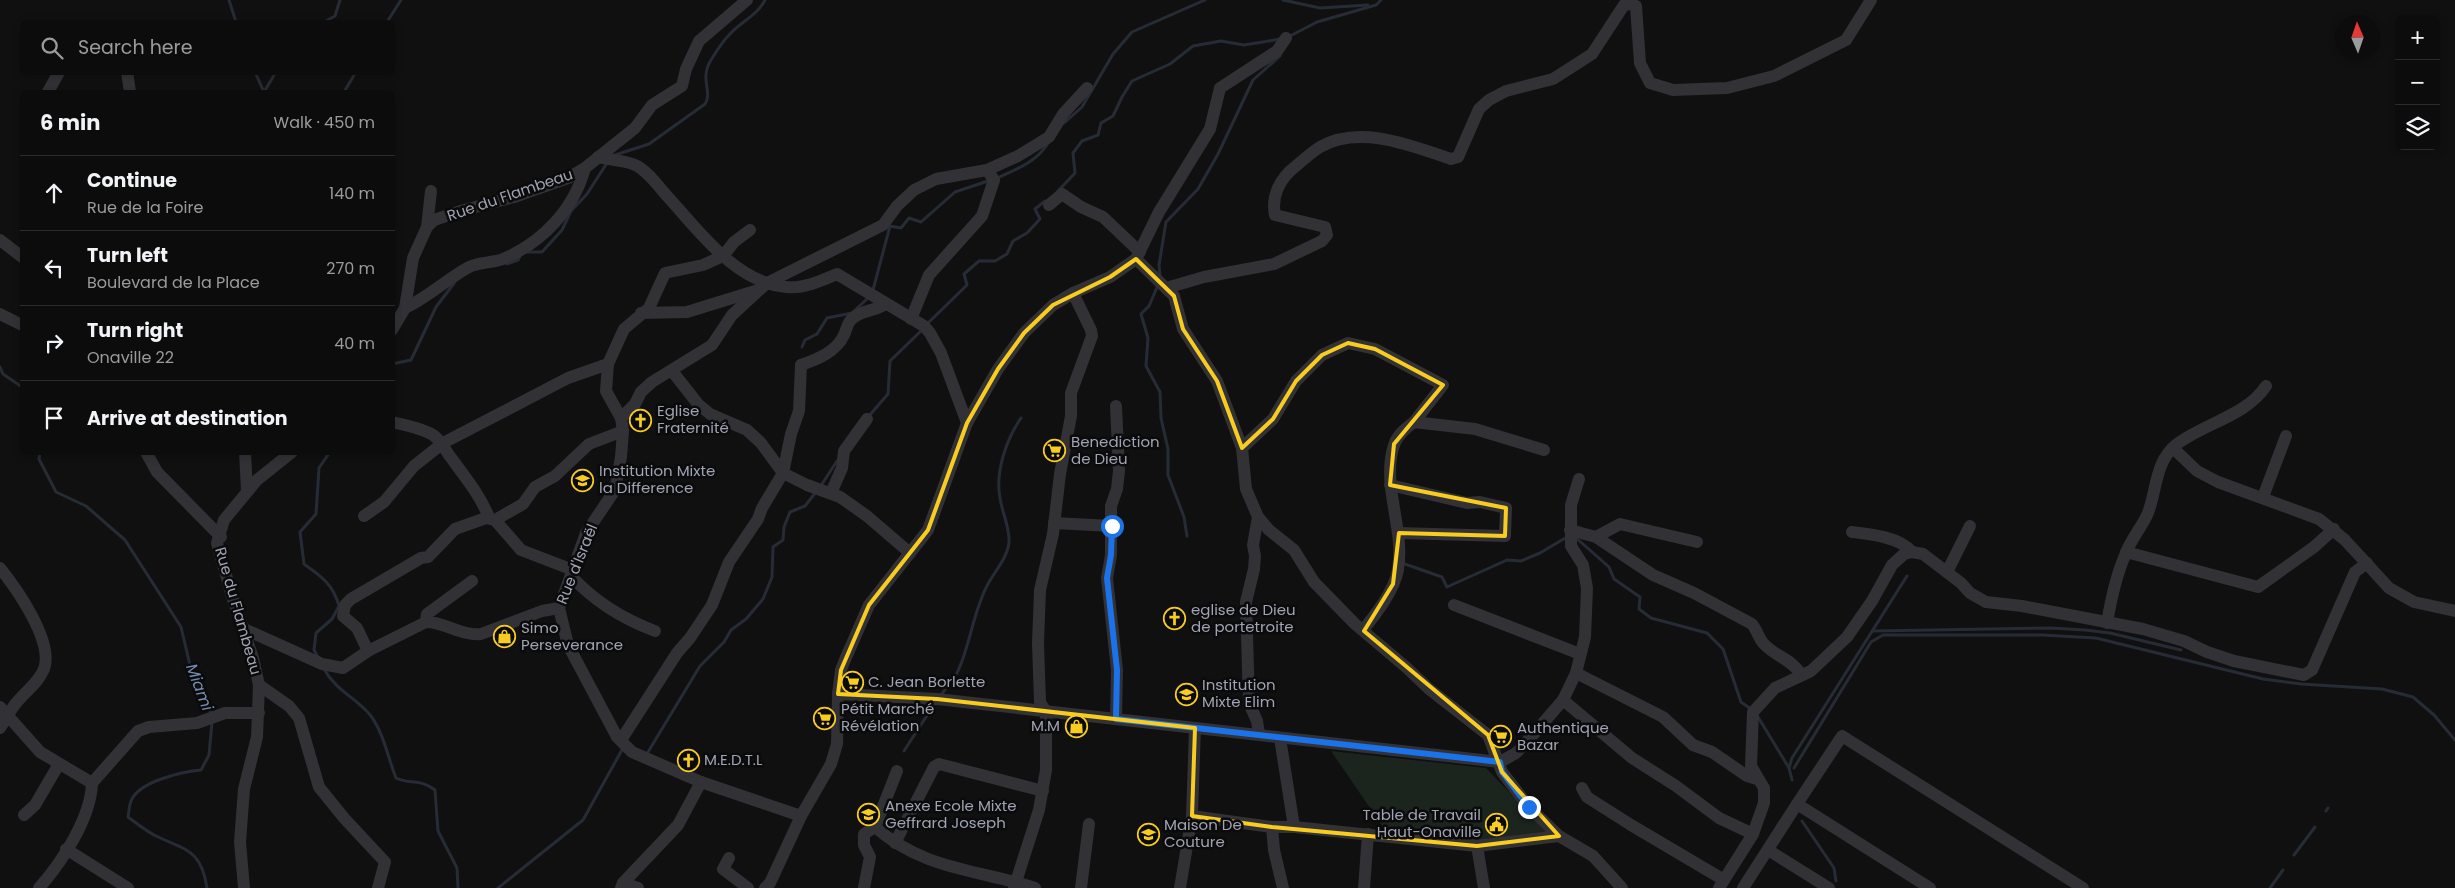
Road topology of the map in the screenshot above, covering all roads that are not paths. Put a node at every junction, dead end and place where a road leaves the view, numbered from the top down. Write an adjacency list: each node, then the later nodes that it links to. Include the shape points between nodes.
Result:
1 (747, 0): 9 (street, Rue du Flambeau, via 699,41 682,86 652,105 635,128)
2 (1871, 0): 21 (street, via 1846,40 1774,76 1726,88 1673,90 1650,83 1640,63 1636,6 1624,6 1592,54 1554,79 1506,92 1479,109 1458,157 1451,159 1373,138 1350,138 1321,146 1290,170 1272,202 1274,216 1325,227 1327,235 1322,240 1274,264)
3 (1286, 38): 19 (street, via 1277,51 1220,88 1210,129 1159,212)
4 (57, 75): 7 (street)
5 (127, 75): 8 (street)
6 (1087, 88): 11 (street, via 1063,114 1049,136 1018,156)
7 (49, 90)
8 (130, 90)
9 (598, 157): 10 (street, Rue du Flambeau); 18 (street, via 636,165)
10 (586, 168): 14 (street, Rue du Flambeau, via 568,178 514,197 434,220); 24 (street, via 580,187 552,228 504,258 471,266 423,300)
11 (987, 170): 20 (street, via 936,179 921,186 896,206 884,226); 27 (street, via 994,180 982,216 929,275)
12 (431, 191): 14 (street)
13 (1049, 205): 19 (street, via 1062,194 1103,218)
14 (427, 227): 24 (street, via 413,258)
15 (750, 230): 18 (street)
16 (0, 240): 17 (street)
17 (20, 255)
18 (723, 256): 20 (street); 25 (street, via 665,273 649,308)
19 (1138, 256): 21 (street); 22 (street, via 1110,277)
20 (764, 286): 23 (street, via 814,283 837,274); 25 (street, via 687,312); 31 (street, via 732,315 712,345)
21 (1166, 288): 41 (street, via 1174,296 1183,329 1217,381)
22 (1073, 294): 37 (street, via 1053,305 1024,333 998,369); 56 (street, via 1092,336 1072,393)
23 (884, 304): 27 (street); 47 (street, via 855,316 849,321 838,344 801,365 799,412)
24 (405, 308): 29 (street)
25 (641, 313): 30 (street, via 624,328)
26 (0, 314): 28 (street)
27 (911, 319): 37 (street, via 924,326 941,353)
28 (20, 324)
29 (395, 325)
30 (608, 364): 38 (street, via 606,391); 40 (street, via 568,378)
31 (672, 371): 38 (street, via 641,392); 47 (street, via 704,409 747,430)
32 (2266, 386): 42 (street, via 2258,398 2246,406)
33 (1116, 406): 57 (street, via 1119,471 1112,506)
34 (867, 419): 51 (street, via 844,451 842,468)
35 (1414, 422): 41 (street, via 1443,385 1375,349 1348,342 1322,355 1296,381 1274,419); 43 (street, via 1475,428); 49 (street, via 1394,444)
36 (395, 423): 40 (street, via 432,434)
37 (967, 423): 68 (street, via 928,530)
38 (622, 425): 55 (street, via 589,444 556,476 535,488 523,504); 72 (street, Rue d'Israël, via 615,490 593,521)
39 (2286, 436): 52 (street)
40 (443, 443): 53 (street, via 414,466 384,502); 55 (street)
41 (1242, 448): 54 (street, via 1246,489)
42 (2173, 448): 52 (street, via 2197,471 2218,482); 67 (street, via 2164,456 2147,513)
43 (1544, 450)
44 (148, 455): 63 (street, via 157,472)
45 (245, 455): 50 (street)
46 (288, 455): 50 (street, Rue du Flambeau)
47 (783, 473): 51 (street); 97 (street, via 729,562 712,605)
48 (1579, 480): 60 (street, via 1571,505)
49 (1390, 485): 62 (street); 62 (street, via 1467,503 1480,502 1506,508 1505,536)
50 (247, 492): 63 (street, Rue du Flambeau, via 224,520)
51 (831, 493): 68 (street, via 867,516)
52 (2263, 497): 59 (street, via 2320,519)
53 (364, 516)
54 (1258, 517): 80 (street, via 1294,550 1314,582); 95 (street, via 1246,602 1249,703 1258,721)
55 (491, 519): 72 (street, via 521,550); 82 (street, via 455,529 428,556 345,605 344,616 357,628)
56 (1054, 523): 57 (street); 90 (street, via 1040,590 1040,702)
57 (1112, 526): 92 (street, via 1107,578 1117,670)
58 (1970, 526): 71 (street)
59 (2334, 529): 67 (street, via 2258,587); 69 (street)
60 (1570, 530): 64 (street); 83 (street, via 1571,546 1583,564 1588,588 1585,637)
61 (1852, 532): 66 (street, via 1891,540 1907,546)
62 (1399, 533): 80 (street, via 1398,570 1393,584)
63 (221, 537): 79 (street, Rue du Flambeau, via 217,543)
64 (1596, 537): 65 (street, via 1620,524); 85 (street, via 1653,575 1752,624 1763,644 1795,664)
65 (1697, 542)
66 (1912, 552): 71 (street, via 1923,554); 85 (street, via 1898,557 1847,637 1811,671)
67 (2126, 552): 78 (street)
68 (910, 553): 87 (street, via 869,605 841,670)
69 (2367, 563): 76 (street, via 2389,588 2414,602); 78 (street, via 2355,572 2312,670 2304,675 2234,661 2184,640)
70 (0, 568): 89 (street, via 27,606 45,648 44,668 36,683)
71 (1947, 572): 78 (street, via 1970,593 1986,602)
72 (572, 573): 75 (street, Rue d'Israël); 81 (street, via 586,592 630,621)
73 (472, 581): 77 (street, via 427,614)
74 (1454, 606): 83 (street)
75 (559, 608): 77 (street, via 542,611 481,634 470,635); 97 (street, Rue d'Israël, via 568,644)
76 (2455, 611)
77 (426, 622): 82 (street)
78 (2107, 623)
79 (242, 628): 82 (street, via 322,664 343,668); 86 (street, Rue du Flambeau)
80 (1363, 630): 98 (street, via 1429,689 1488,735)
81 (654, 631)
82 (368, 651)
83 (1580, 654): 84 (street)
84 (1576, 673): 88 (street); 101 (street, via 1663,717 1694,746 1712,752 1747,776)
85 (1801, 674): 101 (street, via 1775,688 1754,712 1751,766)
86 (259, 685): 91 (street, Rue du Flambeau); 128 (street, via 300,718 319,787 385,862)
87 (838, 694): 90 (street, via 937,699); 108 (street, via 837,744 831,764)
88 (1563, 700): 98 (street, via 1516,753); 115 (street, via 1632,758 1720,818)
89 (4, 710): 93 (street); 99 (street, via 40,752)
90 (1046, 712): 92 (street); 105 (street)
91 (259, 713): 103 (street, via 225,713 197,724 148,727 138,731); 125 (street, Rue du Flambeau, via 255,752 244,789)
92 (1116, 719): 94 (street)
93 (0, 728)
94 (1194, 728): 95 (street); 109 (street)
95 (1259, 734): 96 (street)
96 (1280, 738): 98 (street); 112 (street)
97 (621, 740): 102 (street, Rue d'Israël, via 632,752)
98 (1500, 762): 116 (street, via 1502,772 1529,807)
99 (59, 764): 103 (street); 107 (street, via 35,805)
100 (897, 771): 111 (street)
101 (1758, 779): 115 (street, via 1764,788 1764,803)
102 (701, 782): 108 (street, Rue d'Israël); 123 (street, via 678,825)
103 (92, 783): 119 (street, via 84,820)
104 (1582, 788): 122 (street, via 1587,796)
105 (1043, 791): 117 (street, via 939,764 934,767); 124 (street)
106 (1797, 804): 120 (street); 142 (street); 143 (street, via 1842,736)
107 (24, 815)
108 (801, 816): 131 (street)
109 (1192, 816): 113 (street); 135 (street)
110 (1089, 824): 134 (street)
111 (875, 827): 117 (street); 132 (street, via 864,834 864,845 870,857)
112 (1294, 827): 113 (street); 114 (street)
113 (1272, 828): 136 (street)
114 (1368, 834): 118 (street); 137 (street)
115 (1753, 834): 122 (street)
116 (1559, 836): 118 (street); 139 (street, via 1593,856)
117 (895, 843): 124 (street, via 935,863)
118 (1478, 846): 138 (street)
119 (66, 848): 126 (street); 127 (street)
120 (1768, 850): 140 (street); 141 (street)
121 (730, 858): 130 (street, via 723,869)
122 (1721, 884)
123 (622, 885): 129 (street)
124 (1016, 885): 133 (street)
125 (241, 886)
126 (39, 888)
127 (128, 888)
128 (378, 888)
129 (638, 888)
130 (748, 888)
131 (765, 888)
132 (864, 888)
133 (1036, 888)
134 (1081, 888)
135 (1180, 888)
136 (1283, 888)
137 (1364, 888)
138 (1484, 888)
139 (1622, 888)
140 (1743, 888)
141 (1829, 888)
142 (1930, 888)
143 (2083, 888)

